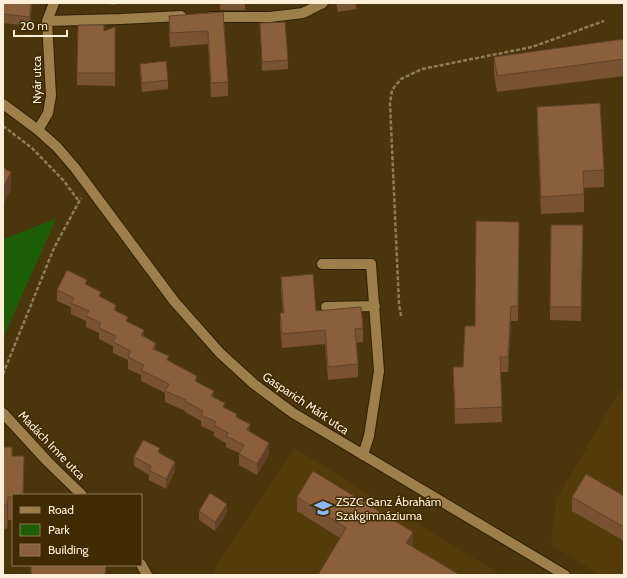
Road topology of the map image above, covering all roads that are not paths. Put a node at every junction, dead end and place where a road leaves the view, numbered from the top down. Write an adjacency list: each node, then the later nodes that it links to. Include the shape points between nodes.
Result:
1 (54, 3): 3 (street, Nyár utca)
2 (323, 3): 3 (street, via 303,13 270,16)
3 (47, 21): 5 (street, Nyár utca, via 51,96 48,113)
4 (3, 104): 5 (street, Gasparich Márk utca)
5 (38, 130): 10 (street, Gasparich Márk utca, via 57,147 91,188 174,301 220,353 254,384 293,413)
6 (322, 264): 7 (street, via 371,264)
7 (375, 306): 8 (street); 10 (street, via 379,372 369,436)
8 (326, 307)
9 (3, 413): 11 (street, Madách Imre utca)
10 (362, 455): 14 (street, Gasparich Márk utca)
11 (81, 494)
12 (142, 566): 13 (street)
13 (147, 575)
14 (565, 575)

